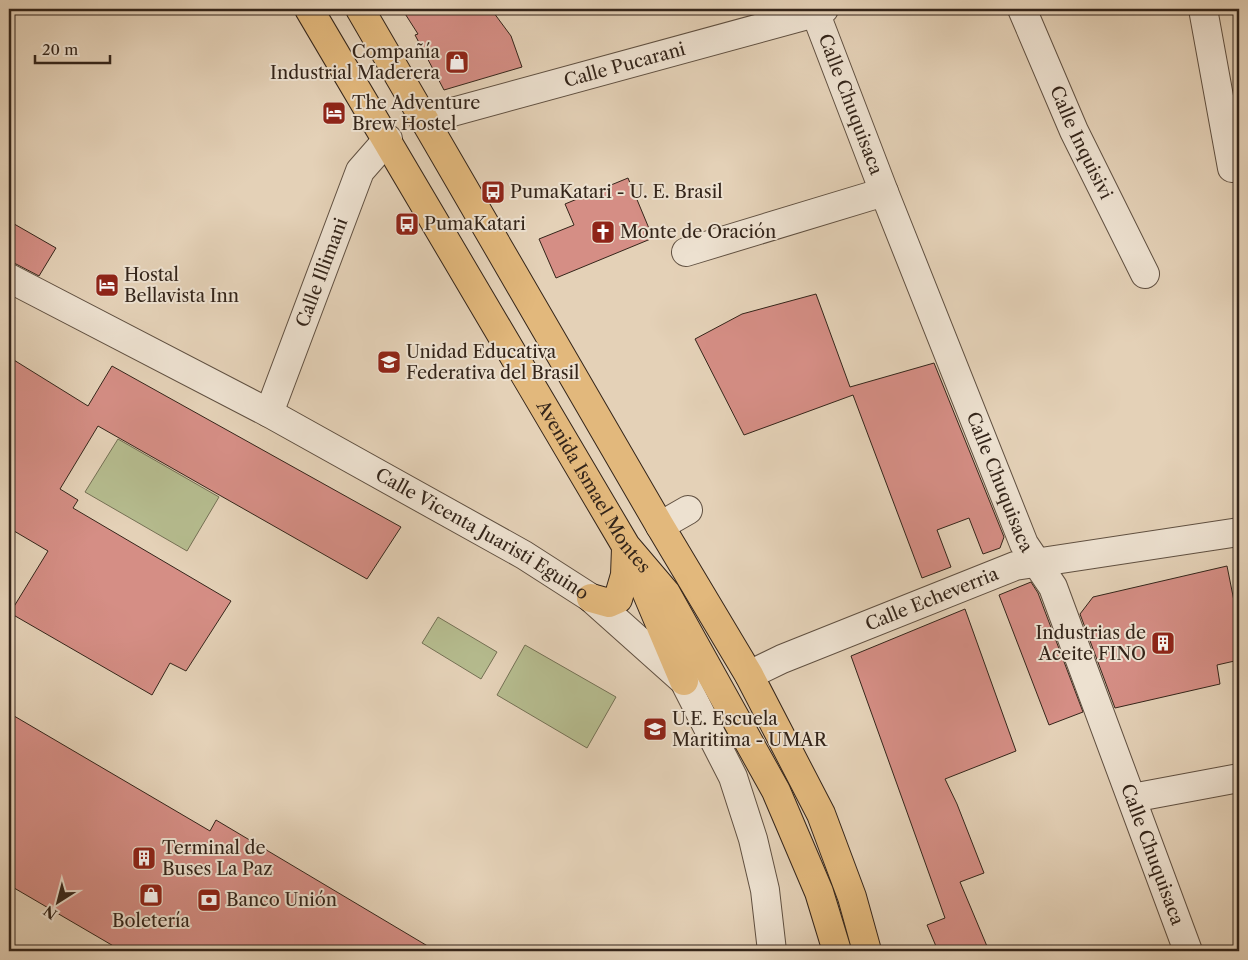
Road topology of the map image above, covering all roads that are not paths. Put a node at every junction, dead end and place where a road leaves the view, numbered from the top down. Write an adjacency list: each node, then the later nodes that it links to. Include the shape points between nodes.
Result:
1 (309, 9): 7 (main road, Avenida Ismael Montes)
2 (360, 9): 6 (main road, Avenida Ismael Montes)
3 (1022, 9): 11 (street, Calle Inquisivi, via 1074,131)
4 (1203, 9): 8 (street)
5 (818, 10): 6 (street, Calle Pucarani); 9 (street, Calle Chuquisaca)
6 (423, 120): 7 (main road); 15 (main road, Avenida Ismael Montes)
7 (388, 139): 13 (street, Calle Illimani, via 360,171); 17 (main road, Avenida Ismael Montes)
8 (1232, 168)
9 (884, 192): 10 (street); 18 (street, Calle Chuquisaca, via 1024,544)
10 (686, 252)
11 (1145, 274)
12 (9, 278): 13 (street, Calle Vicenta Juaristi Eguino)
13 (269, 413): 19 (street, Calle Vicenta Juaristi Eguino, via 524,555)
14 (688, 510): 15 (street)
15 (660, 526): 17 (main road); 20 (main road, Avenida Ismael Montes)
16 (1239, 532): 18 (street, Calle Echeverria)
17 (626, 546): 19 (main road, via 625,575 618,599 609,603); 21 (main road); 25 (main road, Avenida Ismael Montes, via 666,593 776,791 819,892)
18 (1037, 563): 20 (street, Calle Echeverria, via 1015,566 782,659); 23 (street, Calle Chuquisaca, via 1052,587)
19 (591, 598): 21 (street, Calle Vicenta Juaristi Eguino)
20 (750, 675): 26 (main road, Avenida Ismael Montes, via 821,814 852,897)
21 (684, 681): 24 (street, Calle Vicenta Juaristi Eguino, via 733,776 765,890)
22 (1239, 778): 23 (street)
23 (1132, 798): 27 (street, Calle Chuquisaca)
24 (772, 951)
25 (837, 951)
26 (867, 951)
27 (1188, 951)

